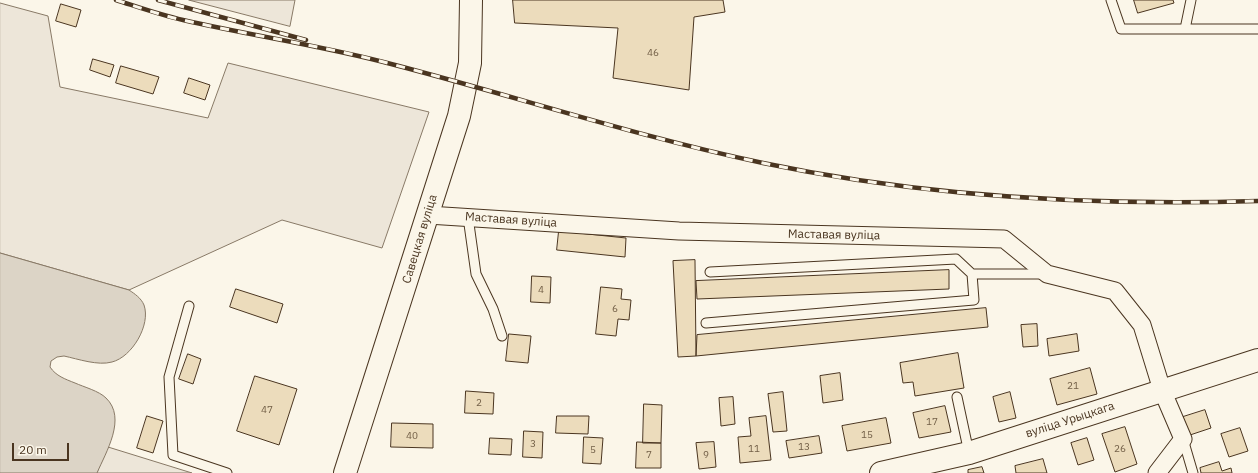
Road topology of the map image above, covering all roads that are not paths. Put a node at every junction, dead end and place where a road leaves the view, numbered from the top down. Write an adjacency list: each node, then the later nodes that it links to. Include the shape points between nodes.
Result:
1 (471, 0): 6 (main road, Савецкая вуліца, via 470,62 459,116)
2 (1111, 0): 4 (lane, via 1121,29)
3 (1191, 0): 4 (lane)
4 (1185, 29): 5 (lane)
5 (1258, 29)
6 (428, 215): 7 (street, Маставая вуліца); 20 (main road, Савецкая вуліца)
7 (468, 217): 10 (street, Маставая вуліца, via 679,231 1004,239); 13 (lane, via 476,274 493,309)
8 (710, 272): 9 (lane, via 956,259)
9 (972, 274): 10 (lane); 12 (lane, via 974,300)
10 (1047, 274): 15 (street, Маставая вуліца, via 1115,291 1142,324)
11 (189, 306): 19 (lane, via 169,377 173,455)
12 (706, 323)
13 (502, 336)
14 (1258, 360): 15 (main road, вуліца Урыцкага)
15 (1162, 390): 17 (street, Маставая вуліца); 18 (main road, вуліца Урыцкага)
16 (956, 397): 18 (lane)
17 (1183, 439): 22 (street); 23 (lane)
18 (969, 453): 21 (main road, вуліца Урыцкага)
19 (227, 473)
20 (345, 473)
21 (881, 473)
22 (1156, 473)
23 (1193, 473)

